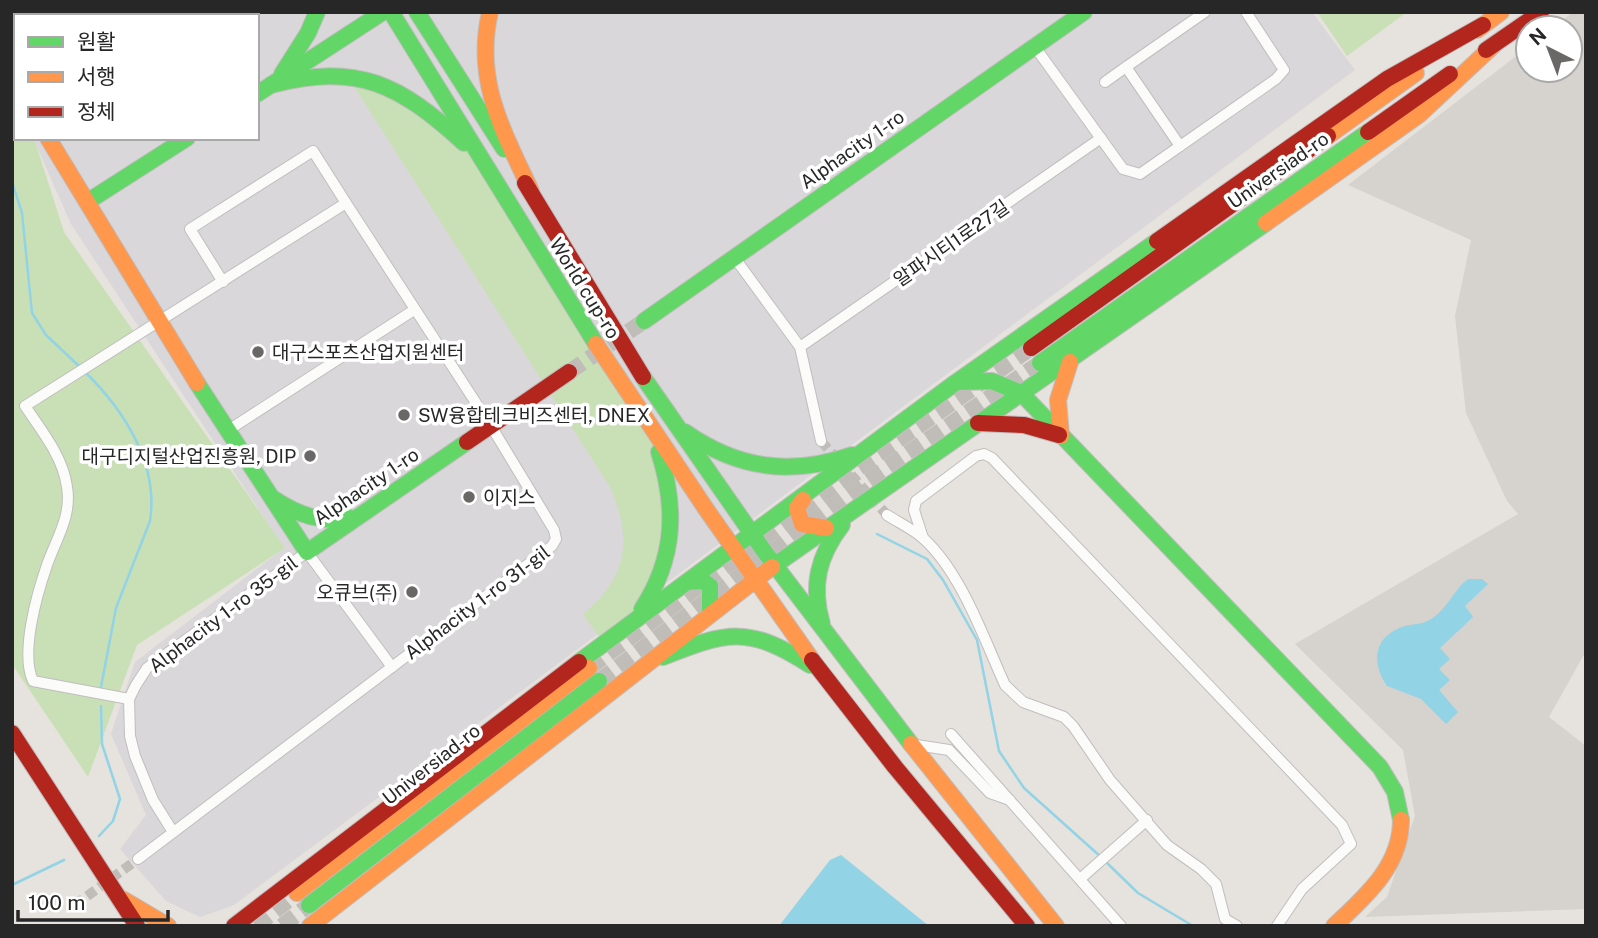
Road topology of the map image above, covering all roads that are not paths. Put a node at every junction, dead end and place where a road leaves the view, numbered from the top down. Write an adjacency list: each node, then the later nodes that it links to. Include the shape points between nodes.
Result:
1 (317, 12): 16 (main road, via 288,69)
2 (383, 12): 16 (main road)
3 (391, 12): 21 (main road, World cup-ro)
4 (417, 12): 22 (main road, World cup-ro)
5 (490, 12): 22 (main road, via 483,40 483,77)
6 (1084, 12): 13 (main road, Alphacity 1-ro)
7 (1205, 12): 14 (street)
8 (1246, 12): 20 (street, via 1284,70)
9 (1501, 12): 11 (main road, Universiad-ro)
10 (1541, 12): 12 (main road, Universiad-ro)
11 (1483, 25): 31 (main road, Universiad-ro); 35 (main road, via 1387,79)
12 (1494, 45): 32 (main road, via 1419,115); 33 (main road, Universiad-ro)
13 (1035, 47): 17 (street); 25 (main road, Alphacity 1-ro)
14 (1126, 67): 15 (street); 20 (street)
15 (1105, 82)
16 (264, 90): 21 (main road, via 296,77 331,75 387,86 416,101)
17 (1101, 138): 20 (street, via 1131,174 1140,174); 30 (street, 알파시티1로27길)
18 (49, 140): 23 (main road, Alphacity 1-ro)
19 (184, 140): 23 (main road)
20 (1180, 146)
21 (477, 156): 41 (main road, World cup-ro)
22 (531, 191): 37 (main road, World cup-ro)
23 (87, 202): 29 (main road, Alphacity 1-ro)
24 (345, 203): 26 (street); 26 (street, via 313,151 190,229); 27 (street)
25 (734, 257): 28 (main road, Alphacity 1-ro); 30 (street)
26 (223, 282): 29 (street)
27 (414, 310): 39 (street); 40 (street)
28 (644, 321)
29 (160, 323): 40 (main road, Alphacity 1-ro); 65 (street, via 25,406 55,452 67,486 68,508 41,586 28,670 33,681)
30 (800, 347): 43 (street)
31 (1031, 348)
32 (1070, 362): 36 (main road); 42 (main road, via 1058,400)
33 (1040, 363)
34 (569, 372): 39 (main road, Alphacity 1-ro)
35 (955, 383): 36 (main road, via 977,377); 44 (main road)
36 (1021, 393): 38 (main road); 42 (main road)
37 (670, 419): 44 (main road, via 718,454 759,466 813,468); 51 (main road, World cup-ro)
38 (977, 424): 42 (main road, via 1024,425); 47 (main road)
39 (491, 426): 49 (main road, Alphacity 1-ro); 62 (street, Alphacity 1-ro 31-gil, via 556,539)
40 (227, 431): 45 (main road, Alphacity 1-ro)
41 (652, 433): 53 (main road, World cup-ro); 59 (main road, via 670,486 671,542 654,593)
42 (1062, 436): 89 (main road, via 1380,767 1398,792 1402,817 1396,855 1370,894)
43 (821, 441)
44 (867, 449): 46 (main road)
45 (266, 493): 49 (main road, via 288,509 320,520); 54 (main road, Alphacity 1-ro)
46 (804, 498): 50 (main road, via 797,508 802,524); 51 (main road)
47 (861, 503): 50 (main road); 60 (main road, via 823,548 818,562 815,596)
48 (887, 515): 52 (street)
49 (360, 516): 54 (main road, Alphacity 1-ro)
50 (826, 528): 55 (main road)
51 (752, 535): 53 (main road); 55 (main road, World cup-ro)
52 (923, 538): 70 (street, via 972,613 1005,685 1023,702 1064,717 1110,780); 88 (street, via 914,510 916,501 976,456 992,458 1342,825 1351,839 1348,849 1302,889)
53 (733, 549): 56 (main road, World cup-ro); 57 (main road)
54 (306, 552): 62 (street, Alphacity 1-ro 31-gil); 65 (street, Alphacity 1-ro 35-gil, via 147,668)
55 (773, 565): 56 (main road); 60 (main road, World cup-ro)
56 (754, 579): 58 (main road); 63 (main road, World cup-ro)
57 (687, 583): 58 (main road, via 699,580 711,585); 59 (main road)
58 (710, 612): 61 (main road)
59 (619, 633): 76 (main road)
60 (826, 636): 68 (main road, World cup-ro, via 908,742)
61 (647, 663): 63 (main road, via 704,640 737,633 785,647); 83 (main road)
62 (392, 667): 71 (street, Alphacity 1-ro 31-gil)
63 (822, 673): 84 (main road)
64 (594, 675): 75 (main road, Universiad-ro)
65 (130, 699): 71 (street, Alphacity 1-ro 35-gil, via 135,757)
66 (12, 733): 74 (main road)
67 (951, 734): 69 (street)
68 (924, 755): 69 (street, via 949,750 990,793); 85 (main road, World cup-ro)
69 (1011, 801): 73 (street)
70 (1147, 820): 73 (street); 77 (street, via 1167,845 1216,884)
71 (173, 832): 72 (street, Alphacity 1-ro 31-gil)
72 (138, 859)
73 (1080, 879): 86 (street)
74 (116, 895): 78 (main road); 79 (main road); 80 (main road)
75 (303, 899)
76 (248, 915): 81 (main road); 82 (main road)
77 (1224, 922): 87 (street)
78 (123, 926)
79 (137, 926)
80 (167, 926)
81 (222, 926)
82 (234, 926)
83 (310, 926)
84 (1027, 926)
85 (1056, 926)
86 (1121, 926)
87 (1237, 926)
88 (1277, 926)
89 (1334, 926)

